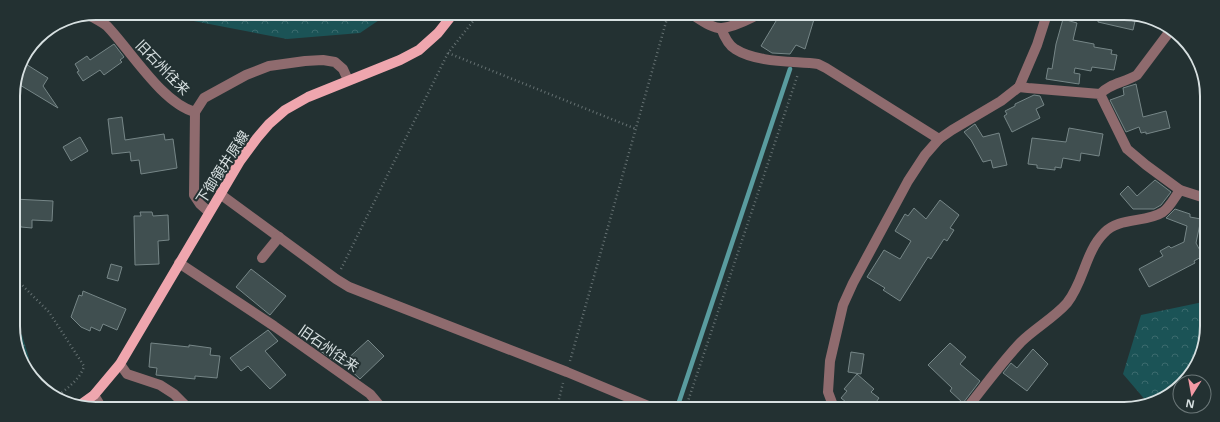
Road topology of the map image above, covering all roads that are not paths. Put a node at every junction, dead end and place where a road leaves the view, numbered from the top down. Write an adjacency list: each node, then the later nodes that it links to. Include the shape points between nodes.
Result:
1 (98, 20): 11 (street, 旧石州往来, via 106,26 155,83 179,106)
2 (448, 20): 8 (main road, 下御領井原線, via 419,50)
3 (701, 20): 6 (street)
4 (747, 20): 6 (street)
5 (1045, 20): 9 (street)
6 (721, 28): 12 (street, via 734,48 752,57 818,64 826,68)
7 (1168, 34): 10 (street, via 1137,75 1108,86)
8 (348, 80): 11 (street, via 343,69 335,62 304,61 269,66 246,75 204,98); 14 (main road, 下御領井原線, via 308,97 269,124 240,161)
9 (1019, 86): 10 (street); 12 (street, via 1001,101)
10 (1100, 94): 13 (street, via 1127,149)
11 (195, 112): 16 (street, 旧石州往来, via 194,194)
12 (938, 139): 27 (street, via 908,181 843,306 830,361 828,392)
13 (1180, 190): 15 (street); 28 (street, via 1164,211 1157,215 1112,226 1104,232 1094,246 1067,303 1022,342)
14 (220, 194): 16 (main road, 下御領井原線); 17 (street)
15 (1200, 196)
16 (209, 212): 19 (main road, 下御領井原線)
17 (279, 237): 18 (street); 26 (street, via 336,279 357,290)
18 (262, 258)
19 (179, 263): 20 (main road, 下御領井原線); 25 (street, 旧石州往来, via 274,326 370,394)
20 (120, 364): 21 (main road, 下御領井原線); 24 (street, via 127,374 160,385)
21 (94, 395): 22 (main road, 下御領井原線); 23 (street)
22 (86, 401)
23 (98, 402)
24 (182, 402)
25 (377, 402)
26 (639, 402)
27 (832, 402)
28 (972, 402)

